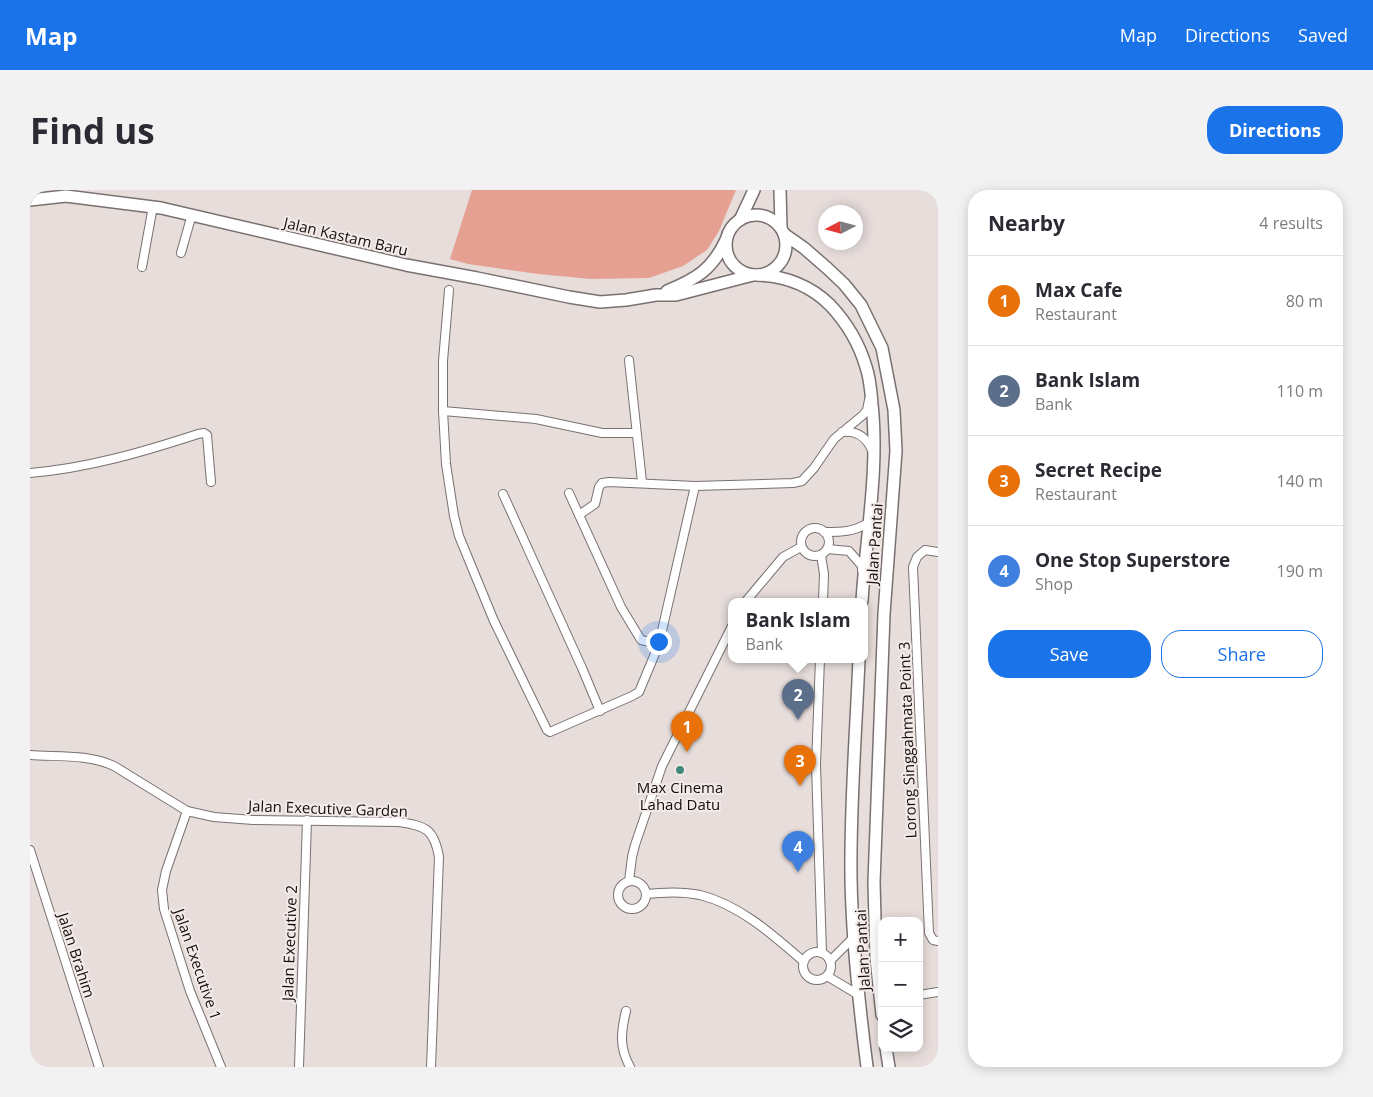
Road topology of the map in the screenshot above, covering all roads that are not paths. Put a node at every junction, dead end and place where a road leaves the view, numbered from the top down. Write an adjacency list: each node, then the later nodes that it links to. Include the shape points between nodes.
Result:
1 (754, 190): 6 (street)
2 (780, 190): 7 (street)
3 (30, 200): 4 (street, Jalan Kastam Baru, via 66,196)
4 (153, 206): 5 (street, Jalan Kastam Baru); 10 (street)
5 (192, 214): 9 (street); 13 (street, Jalan Kastam Baru, via 406,266 570,297 600,302)
6 (740, 220): 7 (street, via 748,216 766,217); 8 (street)
7 (782, 231): 11 (street, via 786,244 782,262 768,273); 48 (street, Jalan Pantai, via 827,268 861,305 882,348 894,410 896,451 884,614 875,843)
8 (727, 239): 11 (street, via 726,249 732,263 744,273); 13 (street, Jalan Kastam Baru, via 709,268 690,282)
9 (181, 254)
10 (142, 267)
11 (756, 275): 13 (street, Jalan Kastam Baru, via 676,295); 15 (street, Jalan Pantai, via 776,276 819,294 840,316 855,339)
12 (449, 290): 16 (street)
13 (656, 295)
14 (629, 360): 18 (street)
15 (870, 388): 17 (street, via 867,410); 19 (street, Jalan Pantai)
16 (443, 411): 18 (street, via 536,419 602,433); 39 (street, via 448,472 459,536 494,621 547,730 552,732)
17 (840, 432): 19 (street, via 863,437 869,443); 23 (street, via 802,481 772,485)
18 (636, 434): 22 (street)
19 (873, 458): 26 (street, Jalan Pantai)
20 (30, 473): 21 (street, via 100,462 204,433 208,442)
21 (211, 482)
22 (642, 482): 23 (street); 27 (street, via 602,483 595,504)
23 (695, 486): 36 (street)
24 (569, 493): 27 (street)
25 (503, 494): 39 (street)
26 (871, 508): 28 (street, via 868,523 857,529); 32 (street, Jalan Pantai)
27 (579, 515): 36 (street, via 621,607 641,640)
28 (824, 532): 29 (street, via 816,528 807,530 801,537); 30 (street, via 828,540)
29 (801, 547): 30 (street, via 816,557); 33 (street, via 783,557)
30 (824, 552): 32 (street, via 849,551 856,557 862,566); 34 (street)
31 (938, 552): 47 (street, Lorong Singgahmata Point 3, via 925,550 913,567 929,933 933,940)
32 (863, 595)
33 (749, 598)
34 (823, 598)
35 (728, 634): 44 (street, via 662,766 635,845)
36 (659, 644): 39 (street, via 639,692)
37 (820, 663): 49 (street, via 816,765)
38 (859, 663): 46 (street, Jalan Pantai, via 851,845)
39 (600, 711)
40 (30, 756): 41 (street, Jalan Executive Garden, via 102,760)
41 (187, 811): 42 (street, Jalan Executive Garden, via 253,820); 61 (street, Jalan Executive 1, via 166,871 162,890 164,909 190,991)
42 (307, 820): 62 (street, Jalan Executive 2); 63 (street, Jalan Executive Garden, via 399,822 430,832 436,841 439,856)
43 (30, 850): 60 (street, Jalan Brahim)
44 (629, 881): 45 (street, via 640,884); 45 (street, via 618,894 622,904 638,908)
45 (646, 894): 50 (street, via 683,892 724,904 749,917)
46 (853, 938): 51 (street); 55 (street, Jalan Pantai)
47 (938, 941)
48 (878, 945)
49 (822, 953): 50 (street, via 813,952); 51 (street)
50 (803, 961): 53 (street, via 803,971 809,979 818,981)
51 (830, 961): 53 (street, via 831,969)
52 (879, 962): 57 (street, Jalan Pantai)
53 (827, 976): 55 (street)
54 (938, 992): 56 (street)
55 (857, 994): 65 (street, Jalan Pantai)
56 (923, 994)
57 (882, 1007)
58 (626, 1011): 64 (street, via 621,1034)
59 (887, 1052): 66 (street)
60 (99, 1067)
61 (221, 1067)
62 (299, 1067)
63 (431, 1067)
64 (630, 1067)
65 (867, 1067)
66 (889, 1067)

